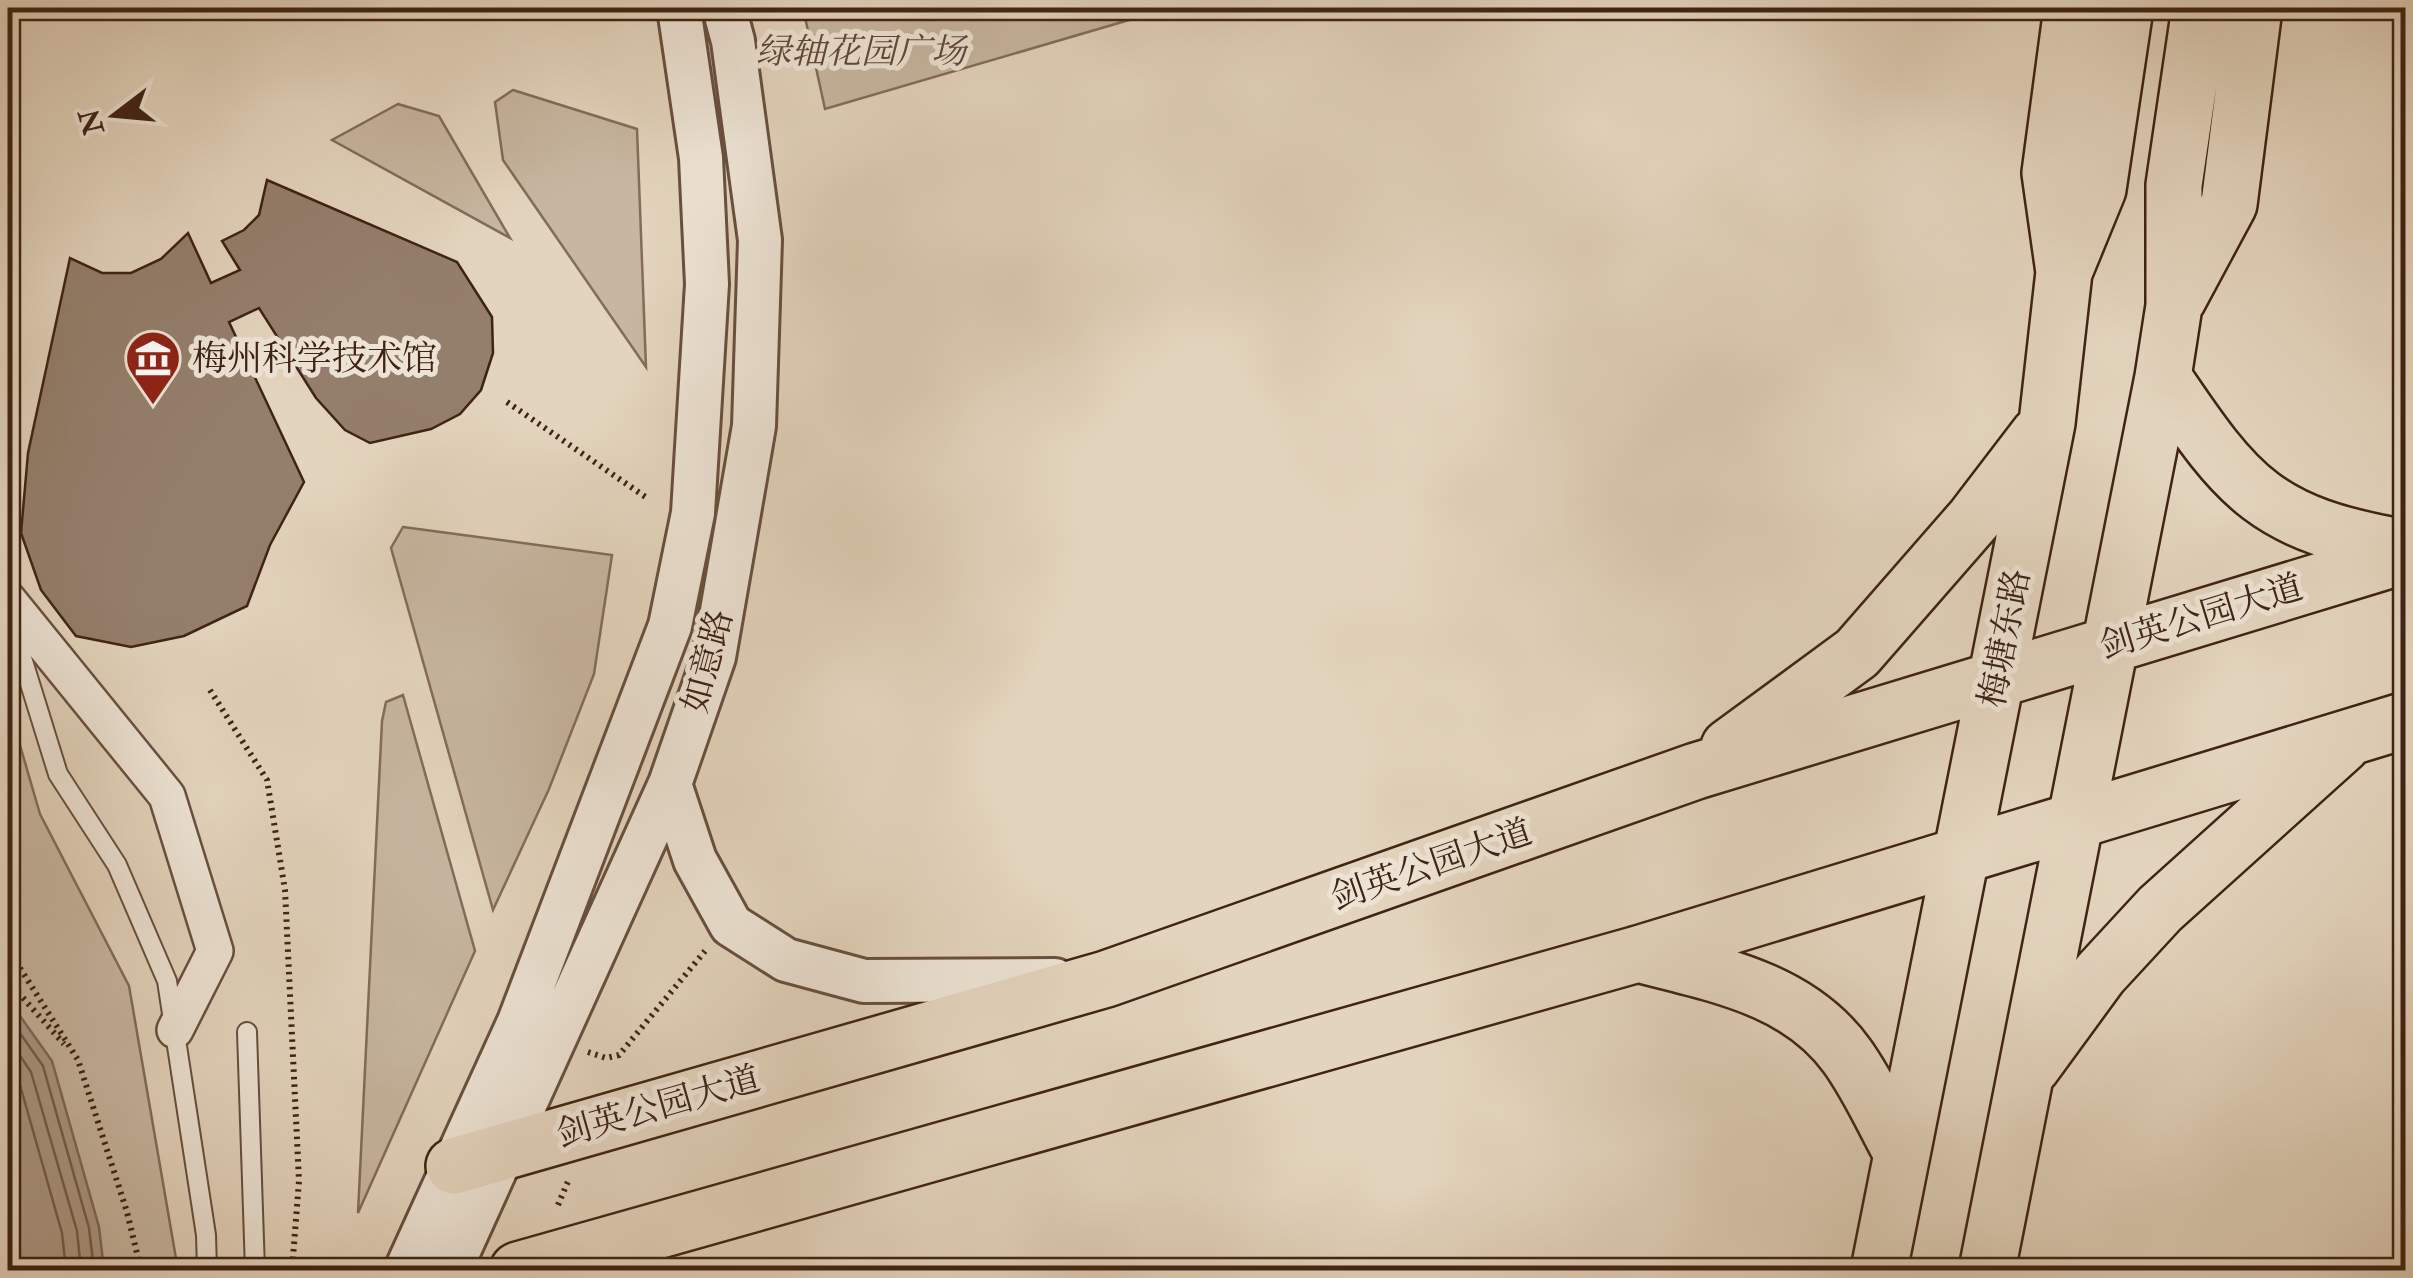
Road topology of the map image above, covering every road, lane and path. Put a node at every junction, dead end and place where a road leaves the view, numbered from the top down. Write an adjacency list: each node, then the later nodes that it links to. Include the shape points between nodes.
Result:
1 (679, 8): 36 (street, 如意路, via 702,158 707,284 693,513 670,626 519,1022)
2 (724, 8): 20 (street, 如意路, via 760,240 754,426 714,657)
3 (2072, 8): 7 (main road, via 2050,173)
4 (2125, 8): 7 (main road, 梅塘东路, via 2098,189)
5 (2200, 8): 8 (main road, via 2174,185)
6 (2254, 8): 8 (main road, via 2229,204)
7 (2064, 272): 11 (main road, 梅塘东路)
8 (2174, 306): 9 (main road)
9 (2162, 377): 13 (main road, via 2244,487 2342,537); 15 (main road)
10 (507, 402): 12 (path)
11 (2047, 423): 16 (main road, 梅塘东路); 19 (main road, via 1857,653)
12 (647, 498)
13 (2406, 552): 15 (main road, 剑英公园大道)
14 (8, 600): 28 (lane, via 58,774 117,865 167,981); 28 (street, via 167,796 215,950)
15 (2109, 644): 16 (main road, 剑英公园大道); 21 (main road)
16 (1996, 678): 19 (main road, 剑英公园大道); 22 (main road, 梅塘东路)
17 (210, 690): 40 (path, via 267,780 285,890 299,1181)
18 (2380, 727): 21 (main road); 34 (main road, via 2160,909 2100,974)
19 (1696, 771): 26 (main road, 剑英公园大道)
20 (670, 784): 26 (street, via 695,860 731,925 786,960 864,981); 36 (street, 如意路)
21 (2074, 820): 22 (main road); 34 (main road)
22 (1960, 853): 25 (main road); 35 (main road, 梅塘东路)
23 (710, 944): 31 (path)
24 (8, 949): 32 (path)
25 (1638, 954): 35 (main road, via 1734,979 1810,1016 1847,1056); 43 (main road)
26 (1106, 979): 36 (main road, 剑英公园大道)
27 (8, 982): 32 (path)
28 (174, 1030): 38 (lane)
29 (247, 1032): 39 (lane)
30 (572, 1046): 31 (path, via 606,1058)
31 (619, 1055): 33 (path)
32 (78, 1060): 37 (path)
33 (614, 1066)
34 (2021, 1082): 45 (main road)
35 (1900, 1150): 44 (main road, 梅塘东路)
36 (478, 1160): 41 (street, 如意路); 42 (street, 如意路)
37 (141, 1270)
38 (207, 1270)
39 (255, 1270)
40 (292, 1270)
41 (406, 1270)
42 (450, 1270)
43 (518, 1270)
44 (1879, 1270)
45 (1987, 1270)

